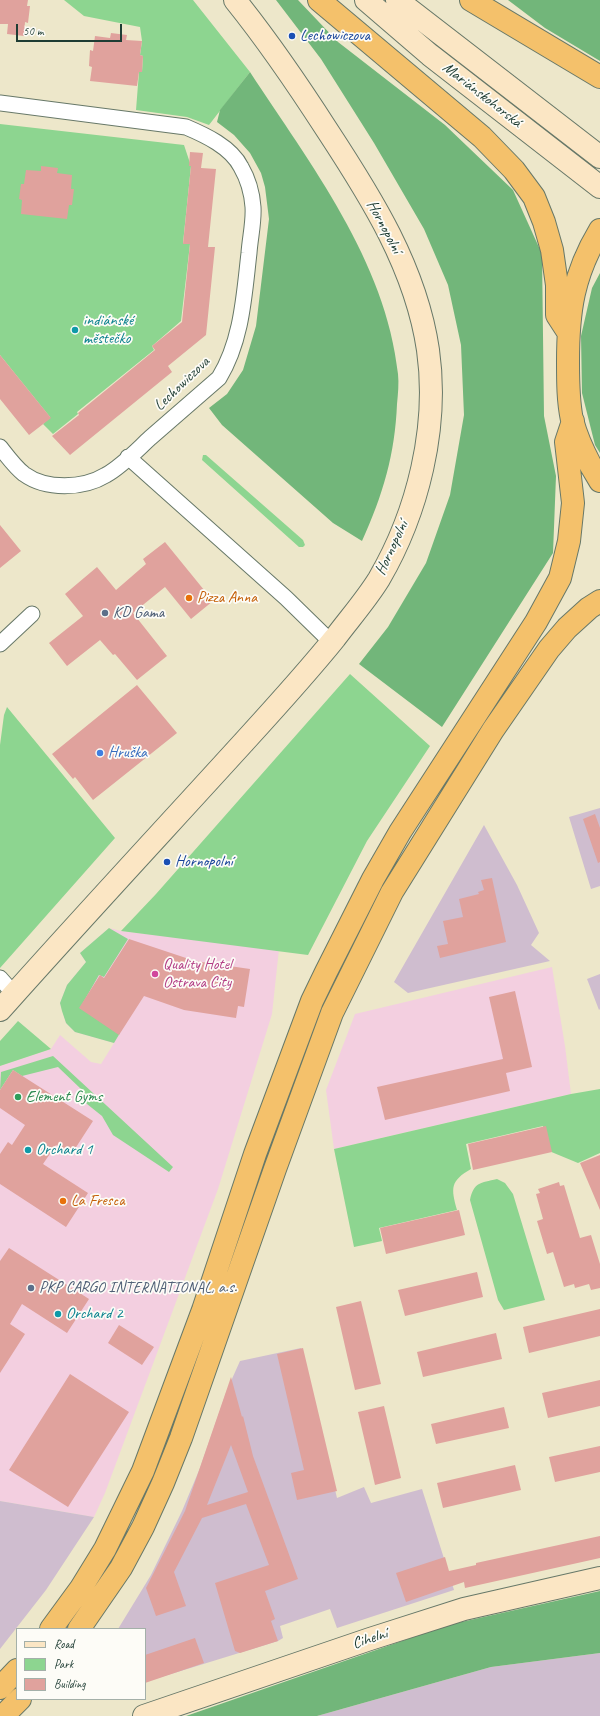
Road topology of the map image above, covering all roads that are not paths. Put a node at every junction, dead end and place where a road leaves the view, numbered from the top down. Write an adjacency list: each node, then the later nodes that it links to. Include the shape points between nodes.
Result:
1 (235, 0): 20 (street, Hornopolní, via 299,87 348,162 383,223 412,286 428,350 428,438 411,508 379,578 364,602)
2 (319, 0): 13 (highway, via 482,137 514,170 534,197 544,222 552,250 556,285)
3 (366, 0): 11 (street, Mariánskohorská, via 430,55)
4 (397, 0): 10 (street, Mariánskohorská)
5 (470, 0): 7 (highway)
6 (486, 0): 7 (street)
7 (525, 31): 8 (highway)
8 (600, 77)
9 (0, 103): 16 (street, Lechowiczova, via 186,127 227,150 241,166 250,187 253,208 243,312 228,364 219,378)
10 (600, 157)
11 (600, 187)
12 (596, 237): 13 (highway, via 579,274)
13 (565, 321): 14 (highway)
14 (572, 421): 17 (highway, via 580,444); 26 (highway, via 566,442 573,503 569,541 560,578 536,622 400,832 373,879 312,1001 143,1471 105,1549)
15 (1, 451): 16 (street, Lechowiczova, via 23,474 48,485 94,481 106,475)
16 (128, 457): 20 (street, via 286,598)
17 (600, 481)
18 (600, 601): 27 (highway, via 567,628 549,649 493,730 392,892 332,1013 184,1430 165,1476 143,1527 121,1568)
19 (32, 614): 21 (street)
20 (331, 642): 23 (street, Hornopolní, via 307,672)
21 (0, 644)
22 (0, 978): 23 (street)
23 (14, 994): 24 (street, Hornopolní)
24 (0, 1010)
25 (600, 1578): 32 (street, Cihelní, via 464,1609)
26 (52, 1628)
27 (80, 1628)
28 (16, 1671): 29 (highway)
29 (0, 1688)
30 (19, 1700): 31 (highway)
31 (3, 1716)
32 (144, 1716)

